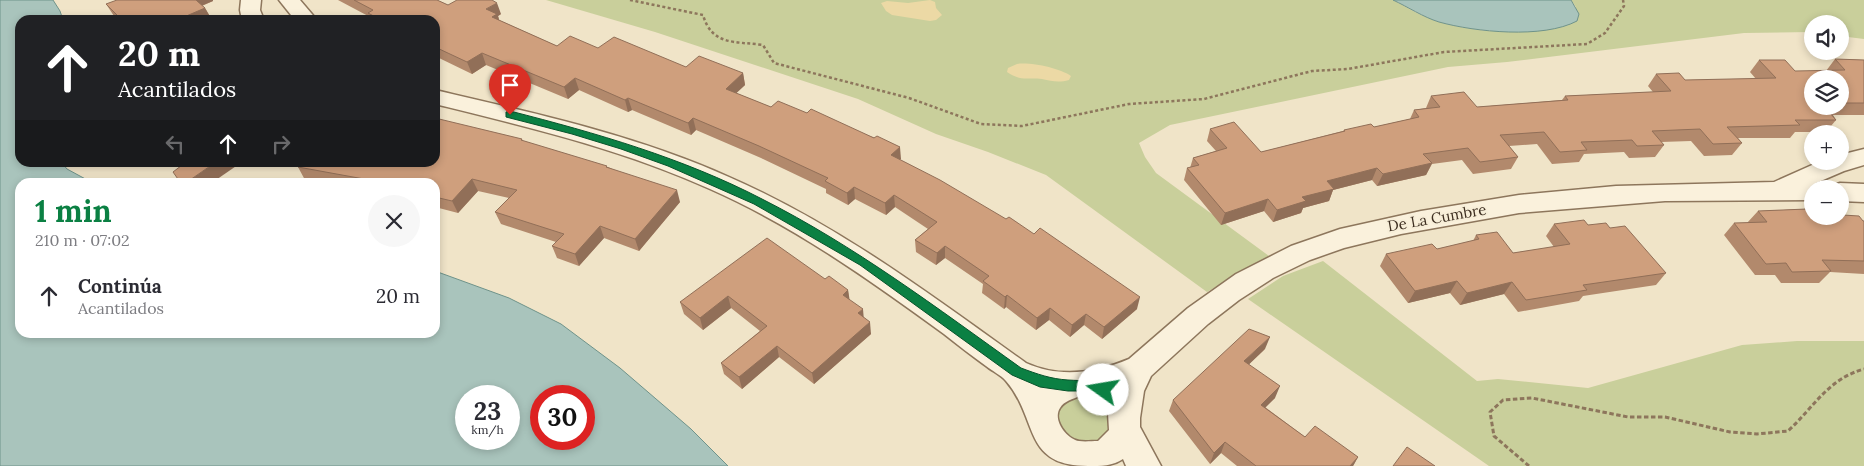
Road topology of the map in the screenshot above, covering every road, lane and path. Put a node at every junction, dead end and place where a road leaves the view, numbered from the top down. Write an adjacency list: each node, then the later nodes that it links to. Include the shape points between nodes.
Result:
1 (250, 0): 5 (street)
2 (289, 0): 6 (street)
3 (630, 0): 4 (path, via 702,15 707,29 720,38 763,46 774,63 909,98 981,124 1022,126 1128,104 1204,99 1312,71 1348,69 1444,52 1587,44 1605,33 1624,6)
4 (1623, 0)
5 (252, 15)
6 (302, 15)
7 (440, 98): 15 (street, via 625,146 758,201 864,262)
8 (1864, 158): 9 (street, De La Cumbre, via 1835,165)
9 (1777, 191): 10 (street, De La Cumbre); 13 (street, De La Cumbre, via 1707,190 1547,200 1458,212 1378,229 1301,253 1265,270 1229,292)
10 (1804, 191)
11 (1849, 192): 12 (street)
12 (1864, 193)
13 (1139, 368): 16 (street, via 1117,377); 18 (street, via 1128,391)
14 (1864, 369): 22 (path, via 1832,384 1788,431 1757,434 1730,432 1666,416 1628,417 1532,398 1504,400 1490,412 1494,436)
15 (1016, 372): 16 (street, via 1031,379); 17 (street)
16 (1074, 385): 17 (street, via 1050,396); 18 (street, via 1092,386 1113,397 1120,406)
17 (1042, 414): 19 (street, via 1044,429 1054,444 1064,451)
18 (1125, 423): 19 (street, via 1122,440 1114,449); 21 (street)
19 (1089, 456): 20 (street)
20 (1122, 466)
21 (1145, 466)
22 (1529, 466)

